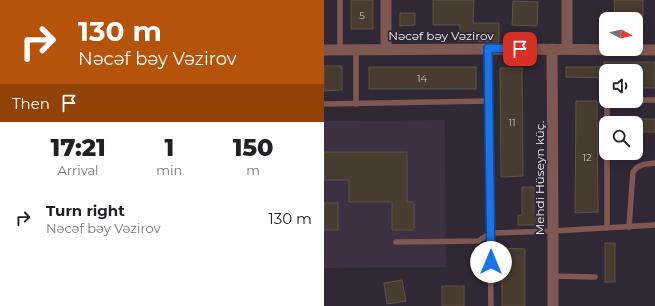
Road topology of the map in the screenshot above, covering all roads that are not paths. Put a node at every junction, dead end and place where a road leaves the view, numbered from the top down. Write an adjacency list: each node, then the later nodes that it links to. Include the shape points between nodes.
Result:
1 (340, 0): 8 (lane)
2 (386, 0): 10 (street)
3 (567, 0): 6 (street)
4 (488, 48): 5 (street, Nəcəf bəy Vəzirov); 10 (street, Nəcəf bəy Vəzirov); 14 (lane)
5 (552, 49): 6 (street, Nəcəf bəy Vəzirov); 22 (street, Mehdi Hüseyn küç.)
6 (567, 49): 11 (street, Nəcəf bəy Vəzirov)
7 (324, 50): 8 (street, Nəcəf bəy Vəzirov)
8 (340, 50): 9 (street, Nəcəf bəy Vəzirov)
9 (356, 50): 10 (street, Nəcəf bəy Vəzirov); 16 (lane)
10 (386, 50)
11 (655, 50)
12 (643, 100): 13 (lane)
13 (655, 100)
14 (489, 101): 16 (lane); 23 (lane)
15 (324, 104): 16 (lane)
16 (356, 104)
17 (607, 160): 21 (lane)
18 (655, 163): 20 (lane, via 636,167 633,172)
19 (655, 225): 20 (lane)
20 (629, 227): 21 (lane)
21 (607, 228): 22 (lane)
22 (553, 231): 23 (lane); 25 (street, Mehdi Hüseyn küç.)
23 (491, 233): 24 (lane, via 478,241); 27 (lane)
24 (396, 242)
25 (553, 276): 26 (lane); 28 (street, Mehdi Hüseyn küç.)
26 (595, 277)
27 (491, 306)
28 (552, 306)

